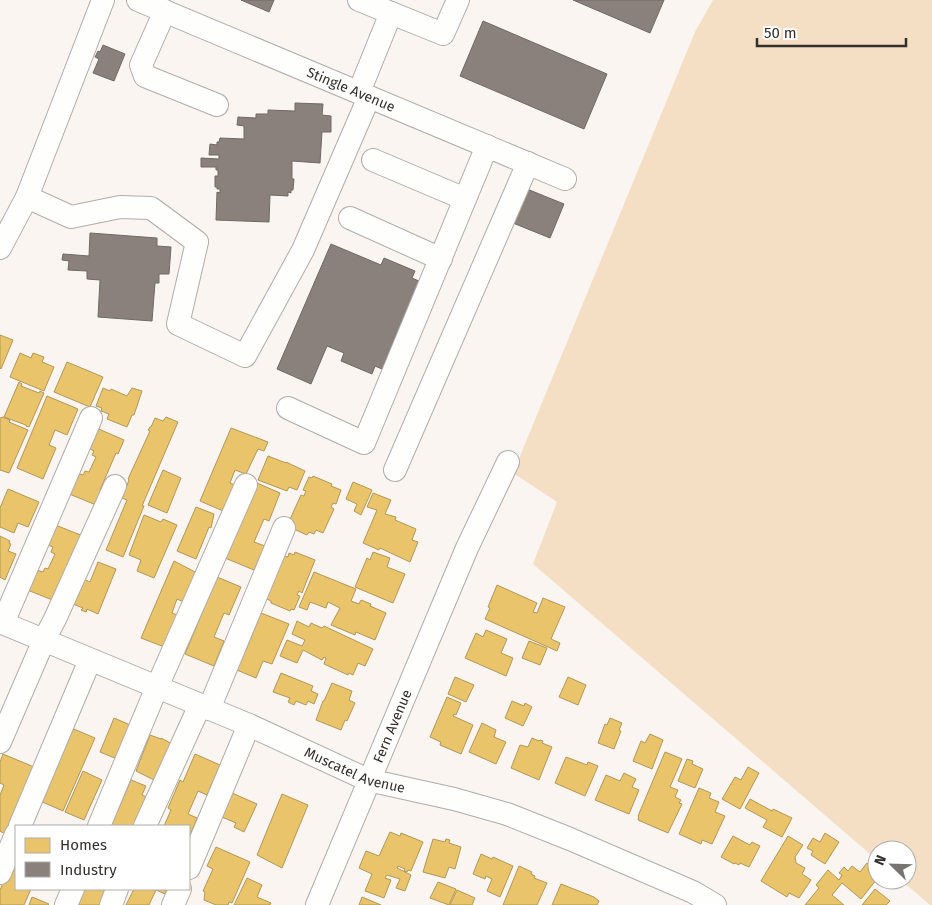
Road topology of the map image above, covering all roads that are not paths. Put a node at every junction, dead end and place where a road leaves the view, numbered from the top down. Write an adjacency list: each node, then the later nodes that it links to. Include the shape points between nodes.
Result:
1 (103, 0): 13 (street)
2 (138, 0): 5 (street, Stingle Avenue)
3 (359, 0): 6 (street)
4 (458, 0): 6 (street, via 444,34)
5 (165, 11): 7 (street, Stingle Avenue); 8 (street, via 141,66 145,76)
6 (391, 13): 7 (street)
7 (364, 95): 9 (street, Stingle Avenue); 13 (street, via 303,250 245,356 178,324 197,242 151,208 120,207 71,217)
8 (217, 105)
9 (487, 146): 11 (street, Stingle Avenue); 14 (street)
10 (373, 160): 14 (street)
11 (528, 163): 12 (street, Stingle Avenue); 21 (street)
12 (565, 179)
13 (27, 197): 16 (street)
14 (465, 199): 17 (street)
15 (350, 218): 17 (street)
16 (0, 248)
17 (440, 258): 18 (street, via 364,443)
18 (288, 408)
19 (91, 418): 25 (street)
20 (508, 462): 32 (street, Fern Avenue)
21 (395, 470)
22 (115, 486): 26 (street)
23 (246, 486): 28 (street)
24 (284, 528): 29 (street)
25 (1, 623): 26 (street, Muscatel Avenue)
26 (44, 640): 27 (street, Muscatel Avenue); 31 (street)
27 (90, 660): 28 (street, Muscatel Avenue); 33 (street)
28 (157, 687): 29 (street, Muscatel Avenue); 34 (street)
29 (204, 707): 30 (street, Muscatel Avenue); 35 (street)
30 (249, 725): 32 (street, Muscatel Avenue); 37 (street)
31 (0, 742)
32 (368, 780): 45 (street, Fern Avenue); 46 (street, Muscatel Avenue, via 507,814)
33 (20, 825)
34 (99, 825)
35 (145, 825)
36 (15, 836): 38 (street)
37 (190, 866)
38 (0, 873)
39 (73, 890): 42 (street)
40 (117, 890): 43 (street)
41 (180, 890): 44 (street)
42 (66, 905)
43 (111, 905)
44 (173, 905)
45 (317, 905)
46 (715, 905)

